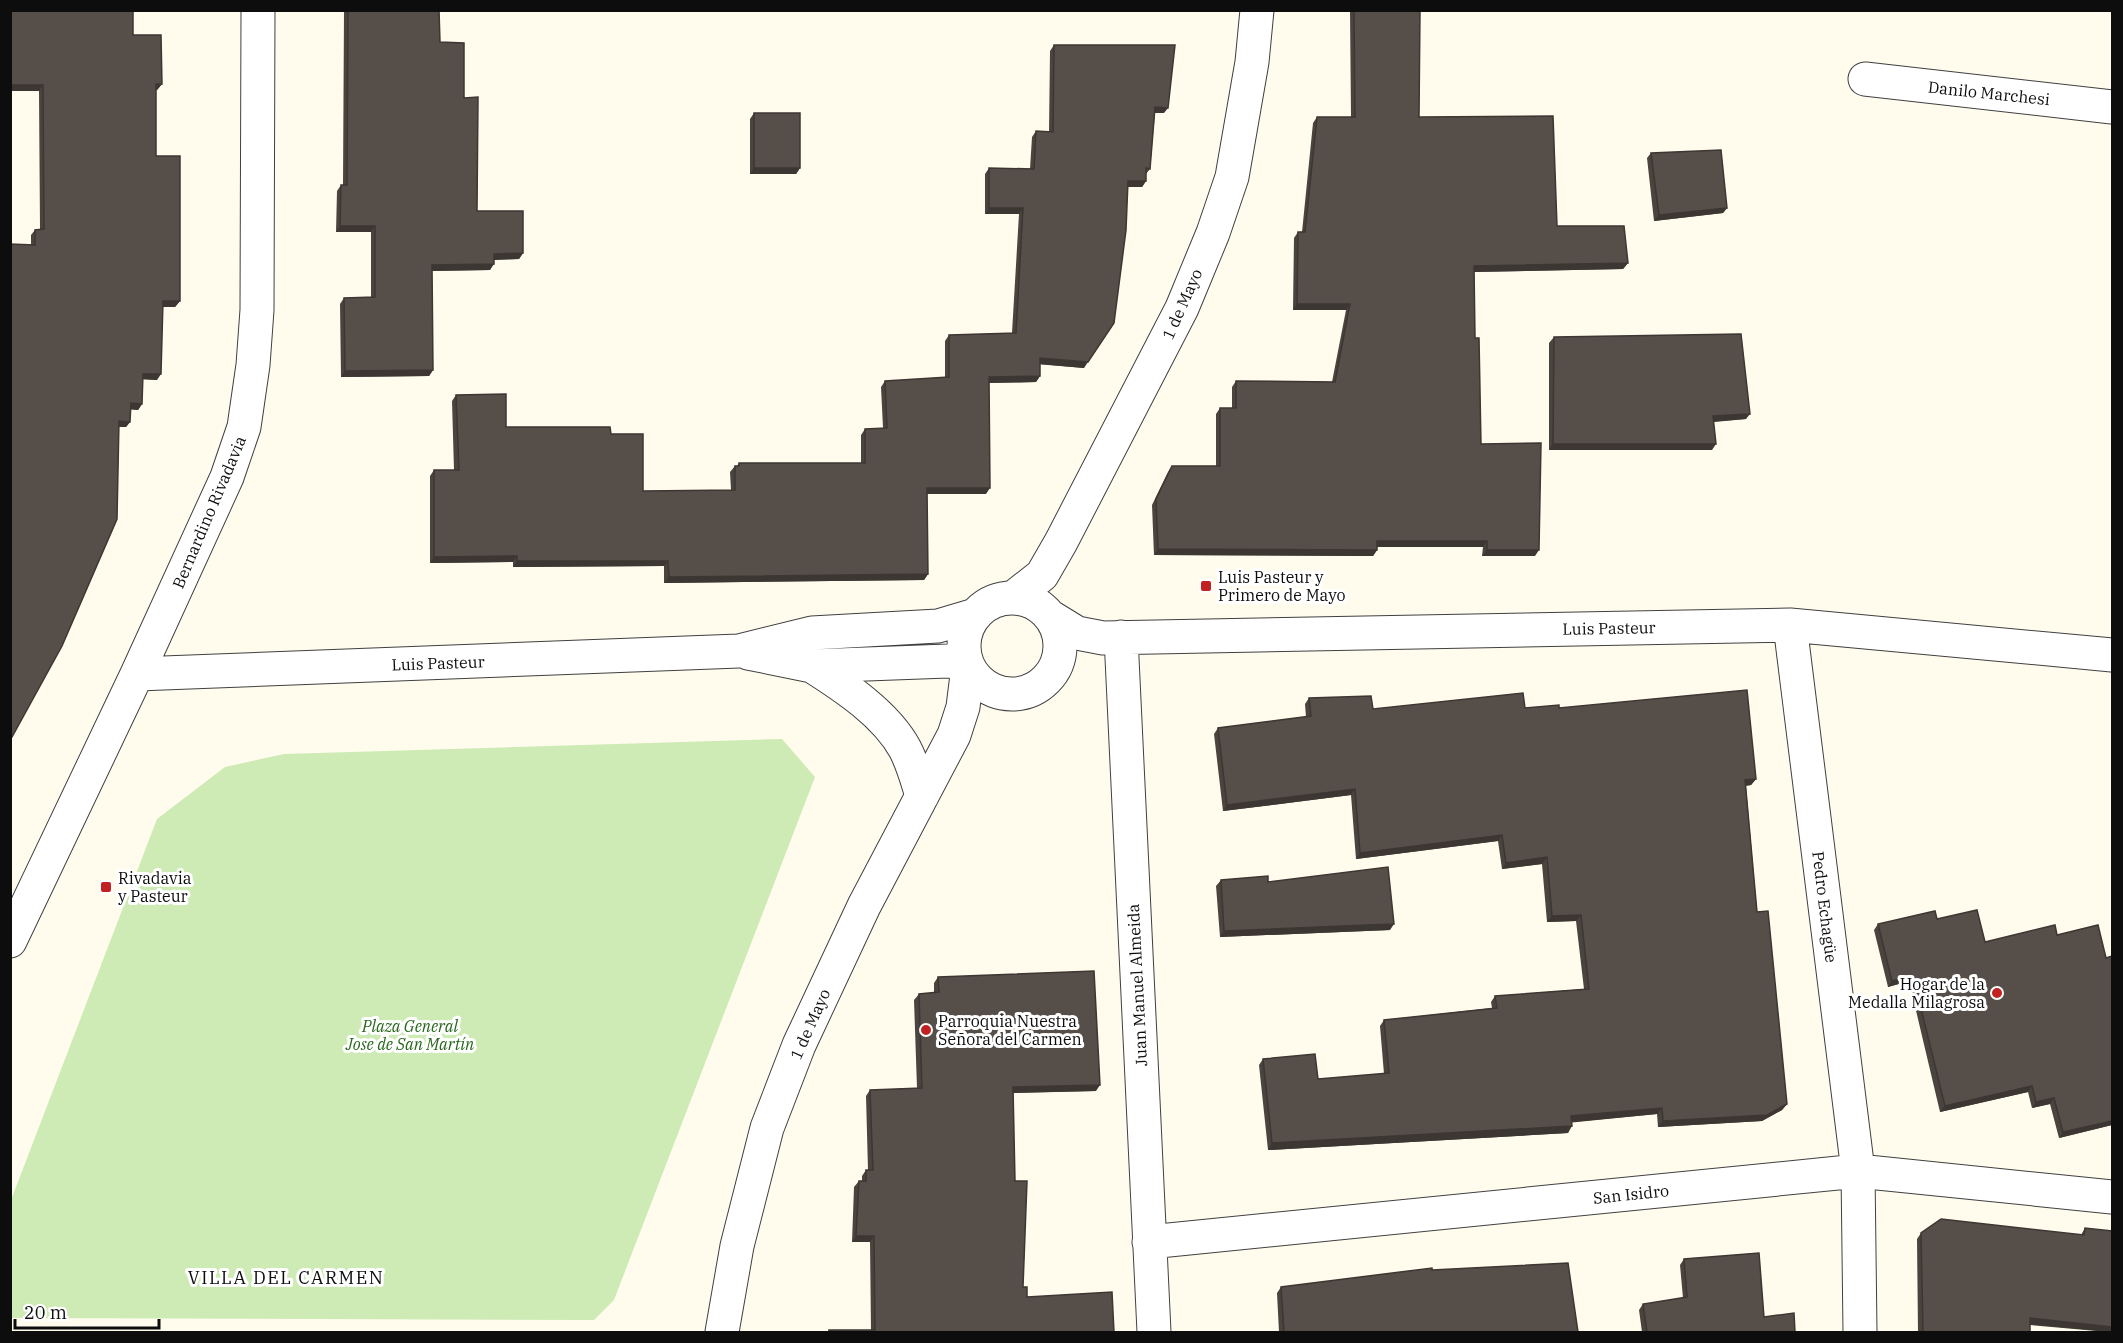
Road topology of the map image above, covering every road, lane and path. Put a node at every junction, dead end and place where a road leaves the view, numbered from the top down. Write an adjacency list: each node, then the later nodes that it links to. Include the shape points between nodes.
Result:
1 (258, 10): 16 (street, Bernardino Rivadavia, via 257,310 244,427 227,477)
2 (1257, 10): 5 (street, 1 de Mayo, via 1232,177 1213,232 1177,318)
3 (1865, 79): 4 (street, Danilo Marchesi)
4 (2112, 107)
5 (1042, 575): 6 (street, 1 de Mayo); 7 (street, via 1041,596)
6 (1014, 597): 7 (street, via 1030,601); 8 (street, via 993,602)
7 (1048, 614): 10 (street, Luis Pasteur, via 1077,633); 13 (street, via 1060,637)
8 (975, 615): 11 (street, Luis Pasteur, via 938,626 812,633); 15 (street, via 965,632)
9 (1790, 625): 10 (street, Luis Pasteur); 12 (street, Luis Pasteur); 21 (street, Pedro Echagüe)
10 (1112, 638): 13 (street, Luis Pasteur, via 1085,645); 23 (street, Juan Manuel Almeida)
11 (739, 651): 14 (street, Luis Pasteur); 16 (street, Luis Pasteur)
12 (2112, 655)
13 (1059, 659): 17 (street, via 1048,678 1031,691)
14 (812, 666): 15 (street, Luis Pasteur, via 948,661); 19 (street, Luis Pasteur, via 855,695 894,734 915,770)
15 (968, 666): 17 (street, via 993,691); 18 (street, 1 de Mayo, via 963,707)
16 (137, 674): 20 (street, Bernardino Rivadavia)
17 (1010, 694): 18 (street, 1 de Mayo)
18 (954, 735): 19 (street, 1 de Mayo)
19 (922, 796): 24 (street, 1 de Mayo, via 864,906 799,1045 766,1128 737,1246)
20 (10, 941)
21 (1858, 1171): 22 (street, San Isidro); 23 (street, San Isidro); 26 (street, Pedro Echagüe)
22 (2112, 1197)
23 (1149, 1242): 25 (street, Juan Manuel Almeida)
24 (722, 1332)
25 (1154, 1332)
26 (1860, 1332)

